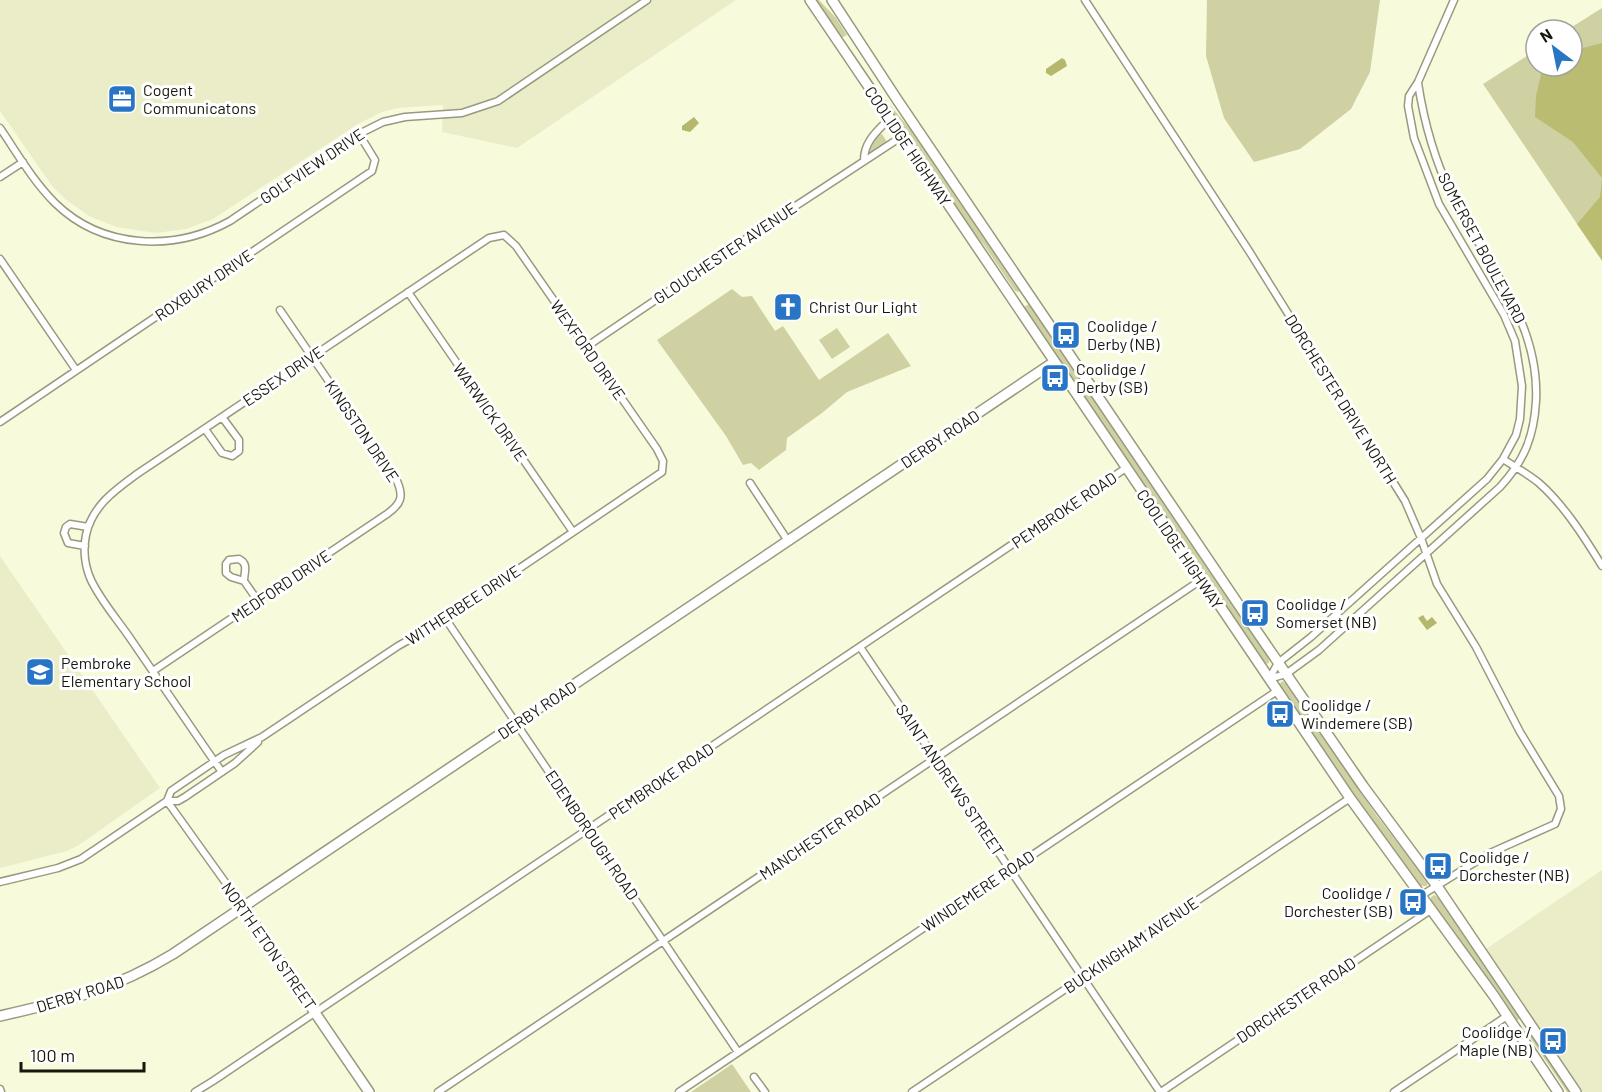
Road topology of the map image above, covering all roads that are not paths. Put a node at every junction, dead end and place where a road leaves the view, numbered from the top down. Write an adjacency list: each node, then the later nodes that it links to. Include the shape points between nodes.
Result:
1 (647, 0): 11 (street, GOLFVIEW DRIVE, via 510,94 486,106 462,113 394,119)
2 (810, 0): 7 (main road, COOLIDGE HIGHWAY)
3 (832, 0): 6 (main road, COOLIDGE HIGHWAY)
4 (1085, 0): 37 (street, DORCHESTER DRIVE NORTH, via 1405,501)
5 (1454, 0): 8 (street, SOMERSET BOULEVARD)
6 (861, 47): 7 (main road, via 853,41); 19 (main road, COOLIDGE HIGHWAY)
7 (842, 49): 9 (main road, COOLIDGE HIGHWAY)
8 (1418, 82): 29 (street, SOMERSET BOULEVARD, via 1408,106 1423,165 1439,204 1515,341 1522,405 1516,435); 30 (street, SOMERSET BOULEVARD, via 1428,131 1444,177 1520,314 1534,362 1533,433)
9 (889, 119): 12 (main road, COOLIDGE HIGHWAY); 13 (street, via 864,149)
10 (0, 128): 14 (street, GOLFVIEW DRIVE)
11 (359, 134): 14 (street, GOLFVIEW DRIVE, via 219,227 198,236 162,242 126,240 68,215); 25 (street, ROXBURY DRIVE, via 375,160 372,171)
12 (901, 137): 13 (street, GLOUCHESTER AVENUE); 20 (main road, COOLIDGE HIGHWAY)
13 (864, 160): 22 (street, GLOUCHESTER AVENUE)
14 (23, 162): 15 (street)
15 (0, 177)
16 (500, 235): 18 (street, ESSEX DRIVE, via 489,238); 22 (street, WEXFORD DRIVE, via 516,246)
17 (0, 259): 25 (street)
18 (408, 292): 23 (street, ESSEX DRIVE); 36 (street, WARWICK DRIVE)
19 (1027, 293): 20 (main road, via 1024,298); 47 (main road, COOLIDGE HIGHWAY)
20 (1010, 298): 24 (main road, COOLIDGE HIGHWAY)
21 (280, 310): 23 (street, KINGSTON DRIVE)
22 (586, 347): 32 (street, WEXFORD DRIVE, via 657,448 663,461)
23 (312, 357): 26 (street, ESSEX DRIVE); 34 (street, KINGSTON DRIVE)
24 (1054, 362): 31 (main road, COOLIDGE HIGHWAY); 38 (main road, DERBY ROAD)
25 (76, 370): 27 (street, ROXBURY DRIVE)
26 (222, 417): 28 (street, ESSEX DRIVE); 28 (street, via 240,443 236,454 222,453)
27 (0, 422)
28 (205, 429): 35 (street, ESSEX DRIVE, via 111,493)
29 (1503, 459): 30 (street); 37 (street, SOMERSET BOULEVARD)
30 (1516, 467): 40 (street, SOMERSET BOULEVARD, via 1500,487); 41 (street, via 1549,492)
31 (1126, 468): 42 (main road, COOLIDGE HIGHWAY); 46 (street, PEMBROKE ROAD)
32 (662, 472): 36 (street, WITHERBEE DRIVE)
33 (750, 483): 38 (street)
34 (402, 494): 44 (street, MEDFORD DRIVE, via 398,505 387,514)
35 (88, 527): 39 (street, ESSEX DRIVE); 39 (street, via 70,524 64,533 68,543)
36 (573, 532): 45 (street, WITHERBEE DRIVE)
37 (1421, 538): 40 (street, DORCHESTER DRIVE NORTH); 47 (street, SOMERSET BOULEVARD)
38 (788, 541): 52 (main road, DERBY ROAD)
39 (85, 546): 48 (street, ESSEX DRIVE, via 92,582)
40 (1427, 553): 49 (street, SOMERSET BOULEVARD, via 1319,650); 62 (street, DORCHESTER DRIVE NORTH, via 1433,576 1559,796 1561,809 1549,828 1495,851)
41 (1602, 566)
42 (1201, 580): 50 (main road, COOLIDGE HIGHWAY); 54 (street, MANCHESTER ROAD)
43 (244, 581): 44 (street)
44 (258, 601): 48 (street, MEDFORD DRIVE)
45 (445, 618): 52 (street, EDENBOROUGH ROAD); 53 (street, WITHERBEE DRIVE)
46 (860, 647): 54 (street, SAINT ANDREWS STREET); 59 (street, PEMBROKE ROAD)
47 (1278, 663): 49 (main road, COOLIDGE HIGHWAY); 50 (street, SOMERSET BOULEVARD)
48 (153, 671): 55 (street, ESSEX DRIVE)
49 (1286, 674): 50 (street, SOMERSET BOULEVARD); 62 (main road, COOLIDGE HIGHWAY, via 1374,803)
50 (1269, 680): 51 (main road, COOLIDGE HIGHWAY)
51 (1277, 691): 57 (main road, COOLIDGE HIGHWAY); 60 (street, WINDEMERE ROAD)
52 (516, 723): 59 (street, EDENBOROUGH ROAD); 64 (main road, DERBY ROAD)
53 (262, 737): 55 (street, WITHERBEE DRIVE); 56 (street, WITHERBEE DRIVE)
54 (935, 758): 60 (street, SAINT ANDREWS STREET); 66 (street, MANCHESTER ROAD)
55 (214, 761): 56 (street, ESSEX DRIVE); 58 (street, WITHERBEE DRIVE, via 171,791)
56 (222, 772): 58 (street, WITHERBEE DRIVE, via 178,801)
57 (1350, 798): 63 (main road, COOLIDGE HIGHWAY); 67 (street, BUCKINGHAM AVENUE)
58 (167, 801): 61 (street, WITHERBEE DRIVE, via 81,859); 64 (street, NORTH ETON STREET)
59 (588, 830): 66 (street, EDENBOROUGH ROAD); 68 (street, PEMBROKE ROAD)
60 (1010, 870): 67 (street, SAINT ANDREWS STREET); 73 (street, WINDEMERE ROAD)
61 (0, 882)
62 (1437, 886): 63 (street); 71 (main road, COOLIDGE HIGHWAY)
63 (1422, 896): 65 (main road, COOLIDGE HIGHWAY)
64 (243, 908): 68 (main road, NORTH ETON STREET); 70 (main road, DERBY ROAD, via 125,981 75,999)
65 (1431, 909): 69 (main road, COOLIDGE HIGHWAY); 81 (street, DORCHESTER ROAD)
66 (663, 941): 73 (street, EDENBOROUGH ROAD); 77 (street, MANCHESTER ROAD)
67 (1083, 977): 80 (street, BUCKINGHAM AVENUE); 81 (street, SAINT ANDREWS STREET)
68 (315, 1013): 75 (street, PEMBROKE ROAD); 76 (main road, NORTH ETON STREET)
69 (1507, 1016): 72 (main road, COOLIDGE HIGHWAY); 82 (street)
70 (0, 1017)
71 (1530, 1022): 72 (main road); 84 (main road, COOLIDGE HIGHWAY)
72 (1517, 1030): 83 (main road, COOLIDGE HIGHWAY)
73 (738, 1052): 78 (street, WINDEMERE ROAD)
74 (754, 1077): 79 (street)
75 (195, 1092)
76 (369, 1092)
77 (438, 1092)
78 (679, 1092)
79 (765, 1092)
80 (912, 1092)
81 (1161, 1092)
82 (1394, 1092)
83 (1558, 1092)
84 (1576, 1092)

